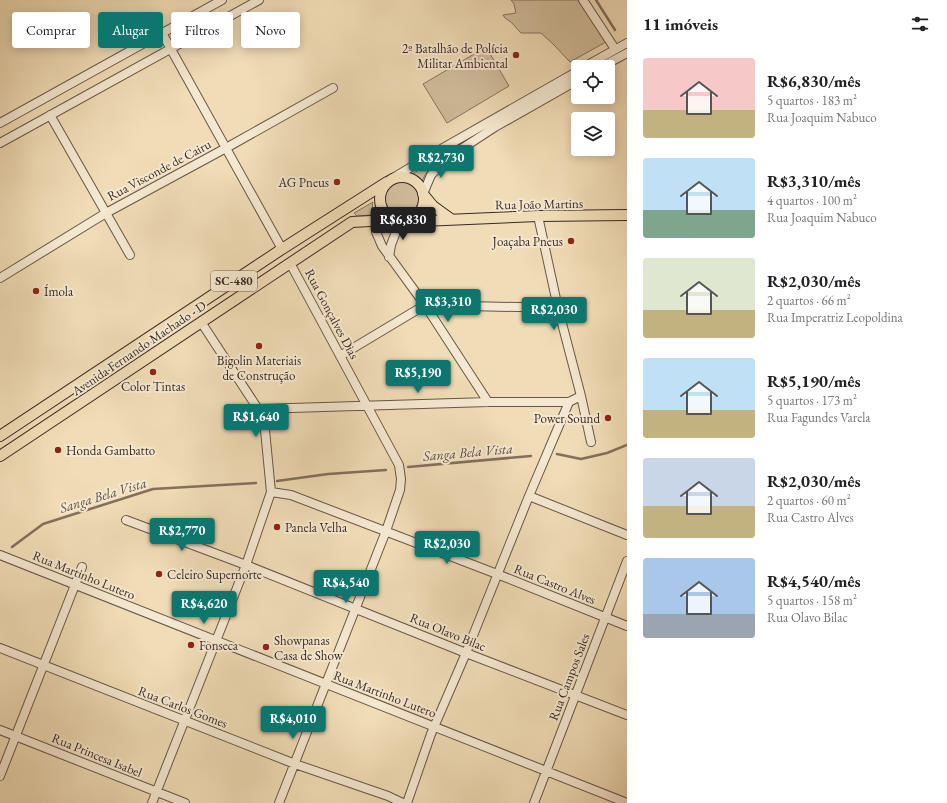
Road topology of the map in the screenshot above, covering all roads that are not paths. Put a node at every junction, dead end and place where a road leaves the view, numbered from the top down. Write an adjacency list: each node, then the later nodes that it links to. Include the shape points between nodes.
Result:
1 (222, 0): 4 (street)
2 (259, 0): 8 (street)
3 (583, 0): 9 (street)
4 (163, 32)
5 (163, 35): 8 (street)
6 (627, 43): 9 (street)
7 (135, 48): 17 (street)
8 (171, 49): 16 (street); 20 (street)
9 (615, 49): 11 (street)
10 (627, 53): 12 (street)
11 (596, 60)
12 (614, 60)
13 (571, 74): 18 (street, Avenida Fernando Machado - D)
14 (571, 84): 18 (street, Avenida Fernando Machado - D, via 495,127)
15 (333, 88): 20 (street, Rua Visconde de Cairu)
16 (50, 116): 19 (street); 24 (street)
17 (0, 123)
18 (480, 132): 21 (street, Avenida Fernando Machado - D); 22 (street, Avenida Fernando Machado - D, via 431,175)
19 (0, 143)
20 (226, 148): 24 (street, Rua Visconde de Cairu); 30 (street)
21 (390, 180): 22 (main road, via 402,176 408,178 415,181); 23 (main road, via 380,193); 30 (main road, Avenida Fernando Machado - D / SC-480)
22 (423, 194): 27 (main road, via 433,206); 28 (main road, via 419,212)
23 (381, 206): 28 (main road, via 392,218); 29 (street)
24 (106, 212): 31 (street); 34 (street, Rua Visconde de Cairu)
25 (627, 215): 26 (main road, Rua João Martins)
26 (538, 216): 27 (main road, Rua João Martins); 36 (street)
27 (451, 219): 28 (main road, Rua João Martins)
28 (404, 220): 29 (main road, Avenida Fernando Machado - D); 32 (street, via 391,245)
29 (378, 221): 32 (street, via 376,232); 33 (main road, Avenida Fernando Machado - D, via 352,222)
30 (282, 249): 37 (main road, Avenida Fernando Machado - D / SC-480)
31 (130, 255)
32 (390, 257): 35 (street)
33 (290, 263): 38 (main road, Avenida Fernando Machado - D); 39 (street, Rua Gonçalves Dias)
34 (0, 278)
35 (425, 305): 36 (street); 39 (street); 41 (street)
36 (558, 308): 40 (street)
37 (192, 309): 38 (main road); 45 (main road, Avenida Fernando Machado - D / SC-480)
38 (201, 322): 44 (street); 47 (main road, Avenida Fernando Machado - D)
39 (340, 356): 43 (street, Rua Gonçalves Dias)
40 (581, 396): 42 (street); 46 (street)
41 (488, 402): 42 (street); 43 (street)
42 (568, 402): 49 (street)
43 (368, 406): 44 (street); 51 (street, Rua Gonçalves Dias, via 399,465 400,490)
44 (258, 409): 48 (street, via 265,430)
45 (0, 436)
46 (591, 442)
47 (1, 453)
48 (270, 492): 51 (street, Rua Castro Alves, via 291,495); 55 (street)
49 (529, 496): 52 (street); 57 (street)
50 (126, 520): 55 (street, Rua Olavo Bilac)
51 (386, 531): 57 (street, Rua Castro Alves); 59 (street, Rua Gonçalves Dias)
52 (627, 535)
53 (0, 555): 58 (street, Rua Martinho Lutero)
54 (627, 561): 60 (street, Rua Campos Sales)
55 (246, 565): 59 (street, Rua Olavo Bilac); 62 (street)
56 (82, 567): 58 (street)
57 (497, 574): 60 (street, Rua Castro Alves); 64 (street)
58 (75, 585): 62 (street, Rua Martinho Lutero); 65 (street)
59 (355, 608): 64 (street, Rua Olavo Bilac); 66 (street, Rua Gonçalves Dias)
60 (605, 617): 61 (street, Rua Castro Alves); 67 (street, Rua Campos Sales)
61 (627, 626)
62 (216, 640): 66 (street, Rua Martinho Lutero); 69 (street)
63 (0, 648): 65 (street, Rua Carlos Gomes)
64 (466, 653): 67 (street, Rua Olavo Bilac); 70 (street)
65 (44, 665): 69 (street, Rua Carlos Gomes); 72 (street)
66 (326, 684): 70 (street, Rua Martinho Lutero); 73 (street, Rua Gonçalves Dias)
67 (575, 694): 68 (street, Rua Olavo Bilac); 74 (street, Rua Campos Sales)
68 (627, 715)
69 (184, 720): 73 (street, Rua Carlos Gomes); 76 (street)
70 (435, 727): 74 (street, Rua Martinho Lutero); 81 (street)
71 (0, 730): 72 (street, Rua Princesa Isabel)
72 (16, 736): 75 (street); 76 (street, Rua Princesa Isabel)
73 (295, 764): 79 (street, Rua Gonçalves Dias); 80 (street, Rua Carlos Gomes)
74 (546, 771): 82 (street, Rua Campos Sales); 83 (street, Rua Martinho Lutero)
75 (0, 776)
76 (156, 792): 77 (street); 78 (street, Rua Princesa Isabel)
77 (152, 803)
78 (185, 803)
79 (279, 803)
80 (403, 803)
81 (407, 803)
82 (534, 803)
83 (627, 803)

